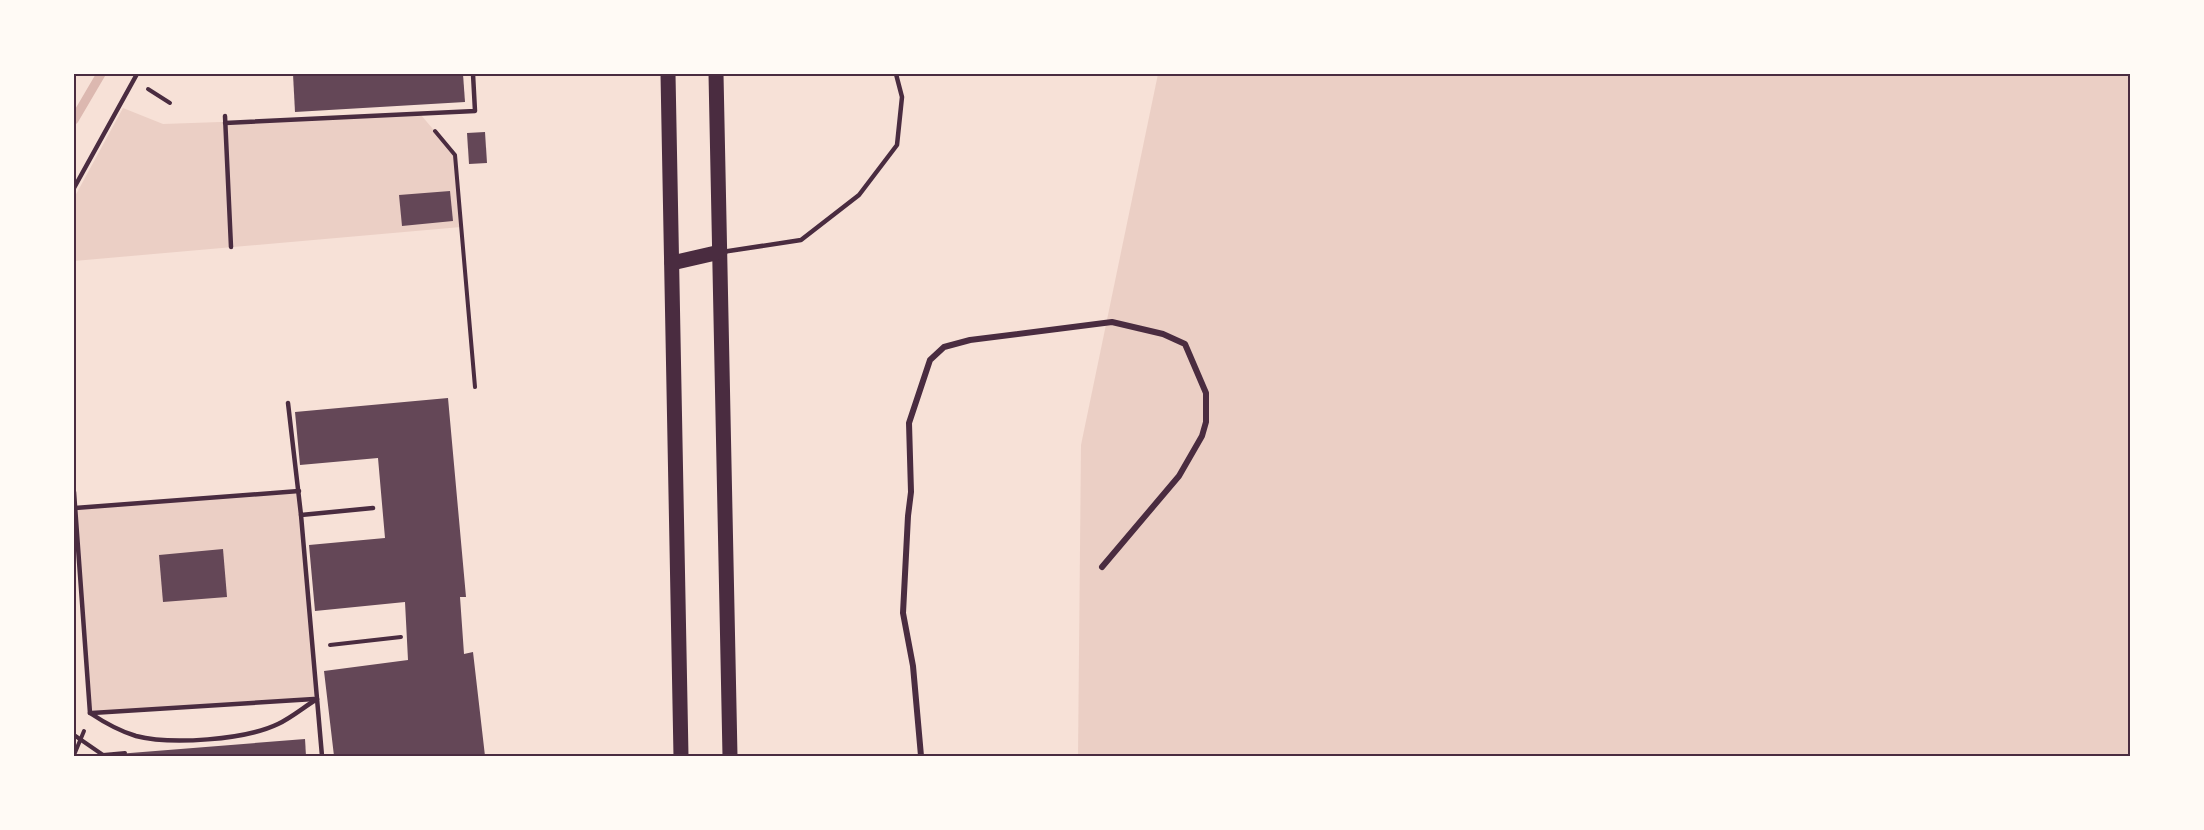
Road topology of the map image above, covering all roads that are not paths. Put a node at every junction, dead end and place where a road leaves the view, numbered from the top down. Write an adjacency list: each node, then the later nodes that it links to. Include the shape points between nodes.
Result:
1 (137, 74): 8 (lane)
2 (473, 74): 7 (lane, via 475,111)
3 (668, 74): 11 (main road)
4 (716, 74): 10 (main road)
5 (897, 74): 10 (lane, via 902,97 897,145 859,195 801,240)
6 (225, 117): 7 (lane)
7 (225, 123): 9 (lane)
8 (74, 188)
9 (231, 247)
10 (720, 252): 11 (main road); 24 (main road)
11 (672, 263): 23 (main road)
12 (288, 403): 14 (lane)
13 (74, 492): 15 (lane)
14 (298, 492): 15 (lane); 17 (lane)
15 (75, 508): 18 (lane)
16 (374, 508): 17 (lane)
17 (301, 515): 20 (lane)
18 (76, 566): 21 (lane)
19 (1102, 567): 25 (street, via 1179,476 1202,435 1206,393 1185,344 1162,333 1112,322 970,340 944,347 930,360 909,423 911,492 903,614 913,666)
20 (317, 699): 21 (lane); 21 (lane, via 280,724 240,736 204,739 147,739 111,727); 22 (lane)
21 (90, 713)
22 (322, 756)
23 (681, 756)
24 (730, 756)
25 (921, 756)

